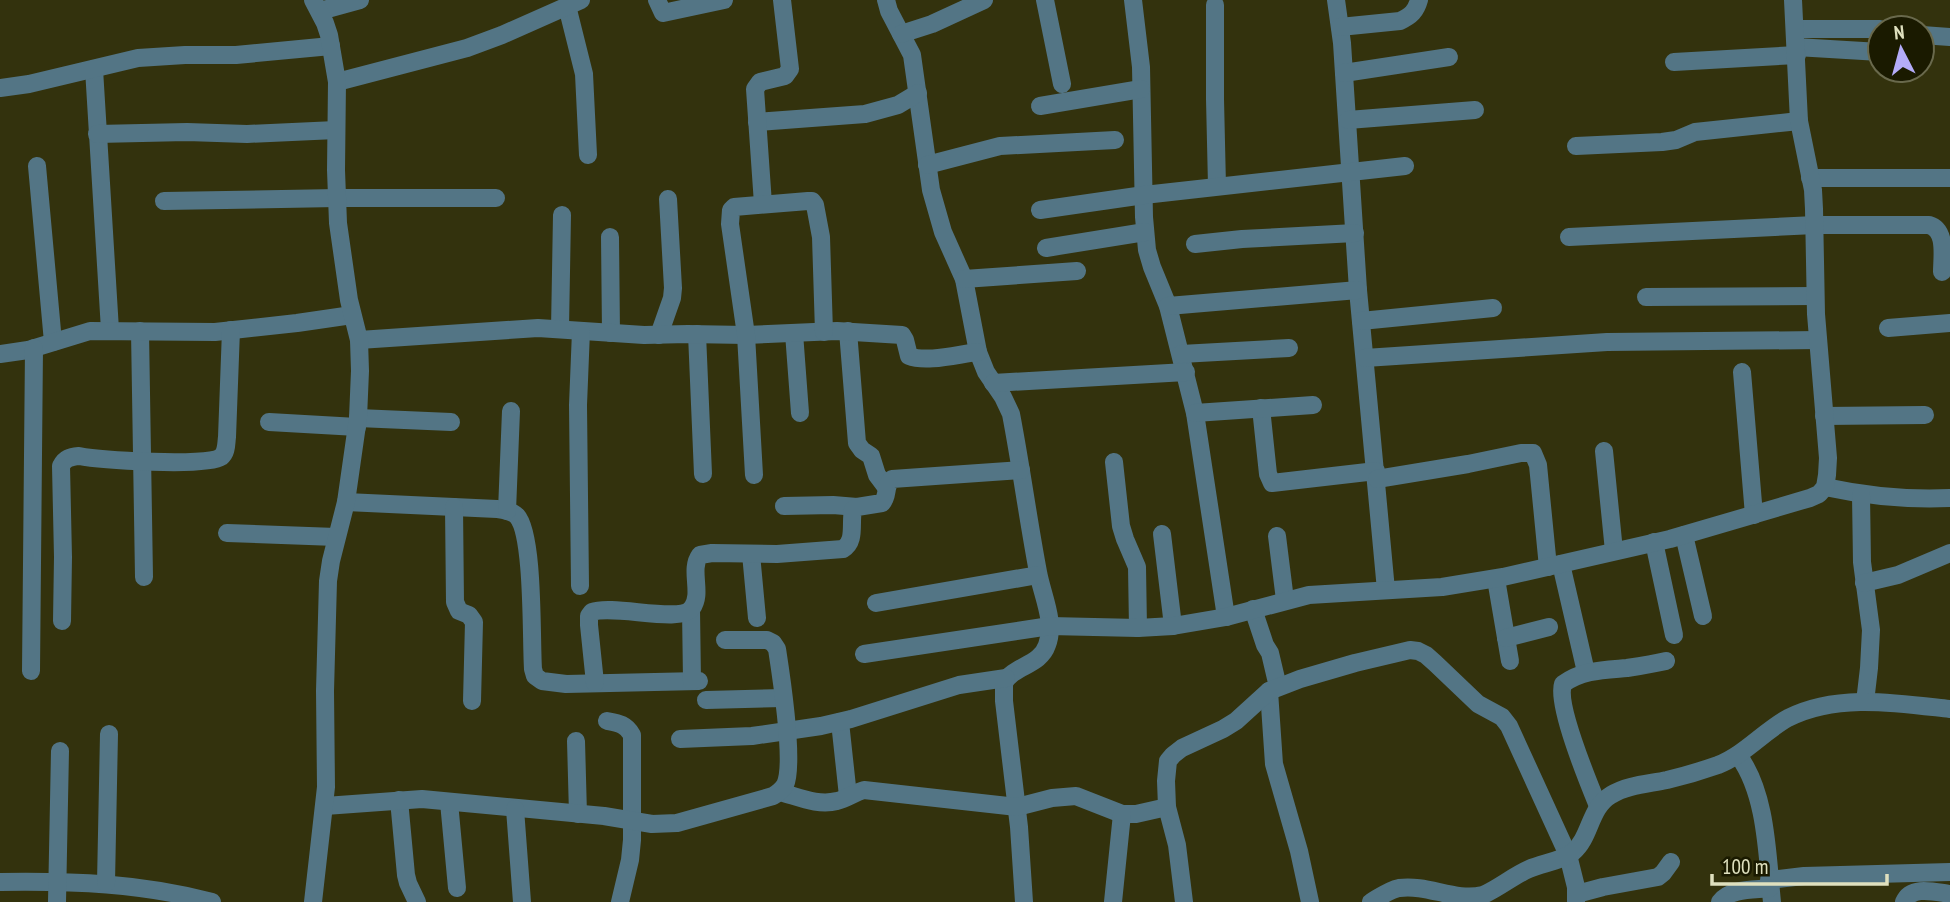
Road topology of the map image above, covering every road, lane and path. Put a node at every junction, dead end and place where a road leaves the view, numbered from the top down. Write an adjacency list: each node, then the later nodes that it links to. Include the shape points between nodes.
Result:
1 (360, 0): 14 (street)
2 (657, 0): 3 (street, via 663,13)
3 (724, 0)
4 (782, 0): 35 (street, via 790,69 785,76 757,85)
5 (886, 0): 18 (street)
6 (984, 0): 18 (street)
7 (1045, 0): 27 (street)
8 (1133, 0): 29 (street)
9 (1336, 0): 15 (street)
10 (1419, 0): 15 (street, via 1417,8 1401,21)
11 (1793, 0): 16 (street)
12 (574, 3): 26 (street, via 467,48); 40 (street)
13 (1215, 5): 47 (street)
14 (316, 6): 19 (street)
15 (1340, 27): 25 (street)
16 (1795, 29): 17 (street); 20 (street)
17 (1866, 29)
18 (901, 34): 30 (street, via 912,55)
19 (331, 46): 24 (street, via 236,55 156,56); 26 (street)
20 (1797, 51): 21 (street); 23 (street); 34 (street)
21 (1866, 52)
22 (1449, 57): 25 (street)
23 (1674, 62)
24 (94, 69): 28 (street); 37 (street)
25 (1345, 73): 33 (street)
26 (337, 82): 36 (street)
27 (1062, 84)
28 (0, 88)
29 (1141, 89): 31 (street); 48 (street)
30 (918, 93): 35 (street, via 898,105 865,114); 41 (street)
31 (1040, 106)
32 (1475, 110): 33 (street)
33 (1348, 120): 44 (street)
34 (1799, 121): 39 (street, via 1695,132 1662,142); 45 (street)
35 (757, 122): 53 (street)
36 (336, 130): 37 (street); 49 (street)
37 (97, 134): 76 (street)
38 (1115, 140): 41 (street, via 1000,145)
39 (1576, 146)
40 (588, 155)
41 (927, 165): 65 (street, via 937,214)
42 (37, 166): 89 (street)
43 (1405, 166): 44 (street)
44 (1350, 171): 47 (street); 58 (street)
45 (1810, 178): 46 (street); 56 (street)
46 (1950, 178)
47 (1217, 186): 48 (street)
48 (1144, 195): 54 (street); 57 (street)
49 (337, 198): 50 (street); 52 (street); 71 (street)
50 (496, 198)
51 (667, 199): 85 (street, via 673,288)
52 (164, 201)
53 (763, 204): 80 (street, via 812,201 815,205 821,237); 86 (street, via 734,207 730,215)
54 (1040, 210)
55 (562, 215): 75 (street)
56 (1815, 225): 60 (street); 64 (street, via 1935,227 1941,240); 67 (street)
57 (1145, 232): 62 (street); 69 (street, via 1152,267)
58 (1355, 233): 61 (street); 66 (street)
59 (610, 237): 82 (street)
60 (1569, 237)
61 (1195, 244)
62 (1046, 248)
63 (1077, 271): 65 (street)
64 (1942, 272)
65 (964, 279): 92 (street)
66 (1358, 290): 69 (street); 72 (street)
67 (1815, 296): 68 (street); 88 (street)
68 (1646, 297)
69 (1168, 306): 95 (street)
70 (1493, 309): 72 (street)
71 (352, 315): 77 (street); 87 (street)
72 (1361, 321): 94 (street)
73 (1950, 323): 74 (street)
74 (1888, 328)
75 (560, 329): 79 (street); 87 (street)
76 (110, 330): 78 (street); 89 (street)
77 (231, 330): 78 (street); 109 (street, via 226,451 207,461)
78 (140, 331): 109 (street)
79 (581, 331): 82 (street); 139 (street)
80 (824, 331): 81 (street); 83 (street)
81 (848, 331): 92 (street, via 902,335 912,358); 115 (street, via 857,443 871,456)
82 (611, 333): 85 (street)
83 (794, 333): 86 (street); 101 (street)
84 (697, 334): 85 (street); 86 (street); 112 (street)
85 (659, 335)
86 (746, 335): 113 (street)
87 (359, 340): 106 (street)
88 (1818, 340): 94 (street, via 1583,343); 104 (street)
89 (53, 342): 90 (street)
90 (34, 348): 93 (street); 159 (street)
91 (1290, 348): 95 (street)
92 (978, 352): 97 (street)
93 (0, 354)
94 (1365, 358): 114 (street)
95 (1183, 363): 97 (street); 102 (street)
96 (1742, 372): 124 (street)
97 (993, 383): 111 (street, via 1011,414)
98 (1313, 405): 99 (street)
99 (1261, 408): 102 (street); 114 (street, via 1272,483)
100 (511, 411): 123 (street)
101 (800, 413)
102 (1195, 413): 146 (street)
103 (1925, 415): 104 (street)
104 (1824, 416): 116 (street)
105 (269, 422): 106 (street)
106 (357, 422): 107 (street); 119 (street)
107 (451, 422)
108 (1604, 451): 131 (street)
109 (142, 461): 136 (street); 148 (street, via 79,456 61,466)
110 (1114, 462): 152 (street, via 1121,526 1137,567)
111 (1021, 470): 115 (street, via 899,478); 135 (street)
112 (703, 474)
113 (754, 475)
114 (1377, 475): 134 (street, via 1533,453); 140 (street)
115 (886, 487): 122 (street, via 883,503)
116 (1825, 487): 117 (street); 124 (street, via 1810,498)
117 (1861, 495): 118 (street); 138 (street)
118 (1950, 498)
119 (346, 502): 121 (street); 129 (street)
120 (784, 506): 122 (street)
121 (454, 507): 123 (street); 166 (street, via 455,603 474,622)
122 (857, 508): 133 (street, via 852,514 850,544 843,549)
123 (507, 511): 162 (street, via 516,515 526,538 535,676 553,683)
124 (1754, 515): 127 (street)
125 (228, 533): 129 (street)
126 (1162, 534): 150 (street)
127 (1684, 535): 130 (street); 145 (street)
128 (1276, 536): 141 (street)
129 (336, 537): 181 (street, via 328,581)
130 (1654, 542): 131 (street); 153 (street)
131 (1614, 551): 134 (street)
132 (1950, 553): 138 (street, via 1898,575)
133 (751, 554): 144 (street, via 700,555); 147 (street)
134 (1554, 566): 137 (street); 160 (street)
135 (1038, 575): 142 (street); 149 (street)
136 (144, 577)
137 (1496, 579): 140 (street); 154 (street)
138 (1864, 583): 167 (street, via 1871,630)
139 (580, 586)
140 (1386, 590): 141 (street)
141 (1285, 600): 143 (street)
142 (876, 603)
143 (1253, 609): 146 (street); 163 (street, via 1270,653)
144 (691, 610): 162 (street, via 695,681); 162 (street, via 672,615 613,609 592,612 589,625)
145 (1703, 616)
146 (1226, 617): 150 (street)
147 (757, 618)
148 (62, 621)
149 (1050, 626): 152 (street); 156 (street); 161 (street, via 1040,657)
150 (1173, 626): 152 (street)
151 (1549, 627): 154 (street)
152 (1138, 628)
153 (1674, 635)
154 (1506, 638): 157 (street)
155 (725, 640): 164 (street, via 773,643)
156 (864, 654)
157 (1510, 661)
158 (1666, 661): 160 (street)
159 (32, 671)
160 (1587, 672): 182 (street, via 1563,684 1561,694)
161 (1006, 678): 170 (street, via 959,685); 183 (street, via 1004,701)
162 (595, 683)
163 (1274, 689): 184 (street, via 1236,721 1172,755 1167,768); 189 (street, via 1387,655 1410,650 1426,655 1509,726); 208 (street, via 1274,764)
164 (783, 698): 165 (street); 171 (street)
165 (706, 700)
166 (471, 701)
167 (1865, 702): 168 (street); 176 (street, via 1810,709)
168 (1950, 709)
169 (607, 721): 188 (street, via 622,724 632,735)
170 (840, 722): 171 (street); 178 (street)
171 (787, 732): 173 (street); 177 (street, via 789,767)
172 (109, 734): 194 (street)
173 (680, 739)
174 (576, 741): 186 (street)
175 (60, 751): 192 (street)
176 (1738, 755): 182 (street, via 1671,779 1622,789); 196 (street, via 1758,792)
177 (780, 792): 178 (street, via 817,803); 188 (street, via 677,822)
178 (848, 796): 183 (street, via 864,790)
179 (400, 800): 180 (street); 181 (street); 202 (street, via 406,875)
180 (450, 802): 185 (street); 195 (street)
181 (325, 806): 201 (street)
182 (1598, 806): 189 (street, via 1577,849)
183 (1017, 807): 187 (street, via 1076,796); 205 (street)
184 (1167, 807): 187 (street); 207 (street)
185 (514, 808): 186 (street); 203 (street)
186 (578, 814): 188 (street)
187 (1122, 814): 206 (street)
188 (632, 820): 204 (street, via 630,860)
189 (1568, 855): 198 (street); 209 (street, via 1527,870 1479,897 1454,898 1403,888)
190 (1671, 862): 198 (street, via 1658,877 1603,887)
191 (1950, 872): 196 (street, via 1804,876)
192 (58, 881): 193 (street); 194 (street); 199 (street)
193 (0, 882)
194 (106, 883): 200 (street)
195 (457, 888)
196 (1770, 890): 210 (street, via 1731,893)
197 (1950, 894): 211 (street, via 1911,892)
198 (1576, 898)
199 (57, 902)
200 (212, 902)
201 (313, 902)
202 (417, 902)
203 (522, 902)
204 (620, 902)
205 (1024, 902)
206 (1113, 902)
207 (1184, 902)
208 (1310, 902)
209 (1371, 902)
210 (1720, 902)
211 (1904, 902)

